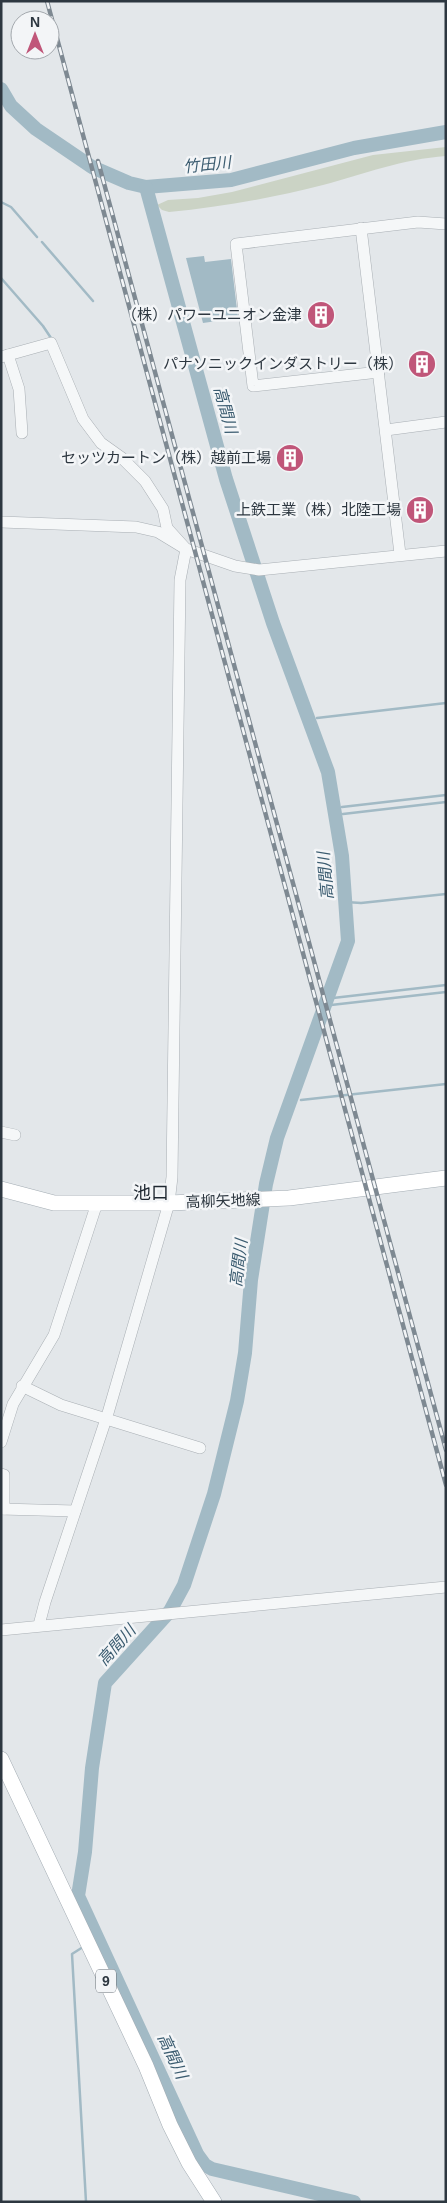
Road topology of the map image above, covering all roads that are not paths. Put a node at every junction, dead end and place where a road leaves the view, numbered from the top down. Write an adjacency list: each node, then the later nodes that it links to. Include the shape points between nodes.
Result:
1 (446, 224): 2 (street, via 418,222)
2 (361, 228): 4 (street); 4 (street, via 236,244 253,386)
3 (5, 356): 7 (street, via 19,389); 9 (street, via 51,343 83,419 101,442 145,481 163,509 167,528)
4 (379, 372): 6 (street)
5 (446, 422): 6 (street)
6 (386, 430): 11 (street)
7 (22, 433)
8 (1, 522): 9 (street, via 136,526 158,532)
9 (186, 549): 11 (street, via 235,566 266,570); 17 (street, via 180,580 172,1177)
10 (446, 550): 11 (street)
11 (400, 554)
12 (1, 1132): 13 (street)
13 (15, 1135)
14 (446, 1178): 17 (main road, 高柳矢地線, via 289,1198)
15 (1, 1189): 16 (main road, 高柳矢地線, via 54,1203)
16 (97, 1203): 17 (main road, 高柳矢地線); 18 (street, via 54,1335)
17 (169, 1203): 20 (street)
18 (22, 1386): 19 (street); 20 (street, via 61,1405)
19 (4, 1418): 21 (street)
20 (106, 1419): 22 (street); 25 (street)
21 (1, 1442)
22 (200, 1448)
23 (1, 1474): 24 (street, via 4,1475)
24 (3, 1509): 25 (street)
25 (75, 1511): 27 (street)
26 (446, 1588): 27 (street)
27 (39, 1625): 28 (street)
28 (1, 1630)
29 (1, 1759): 30 (main road, 9, via 146,2066 170,2125)
30 (214, 2202)

